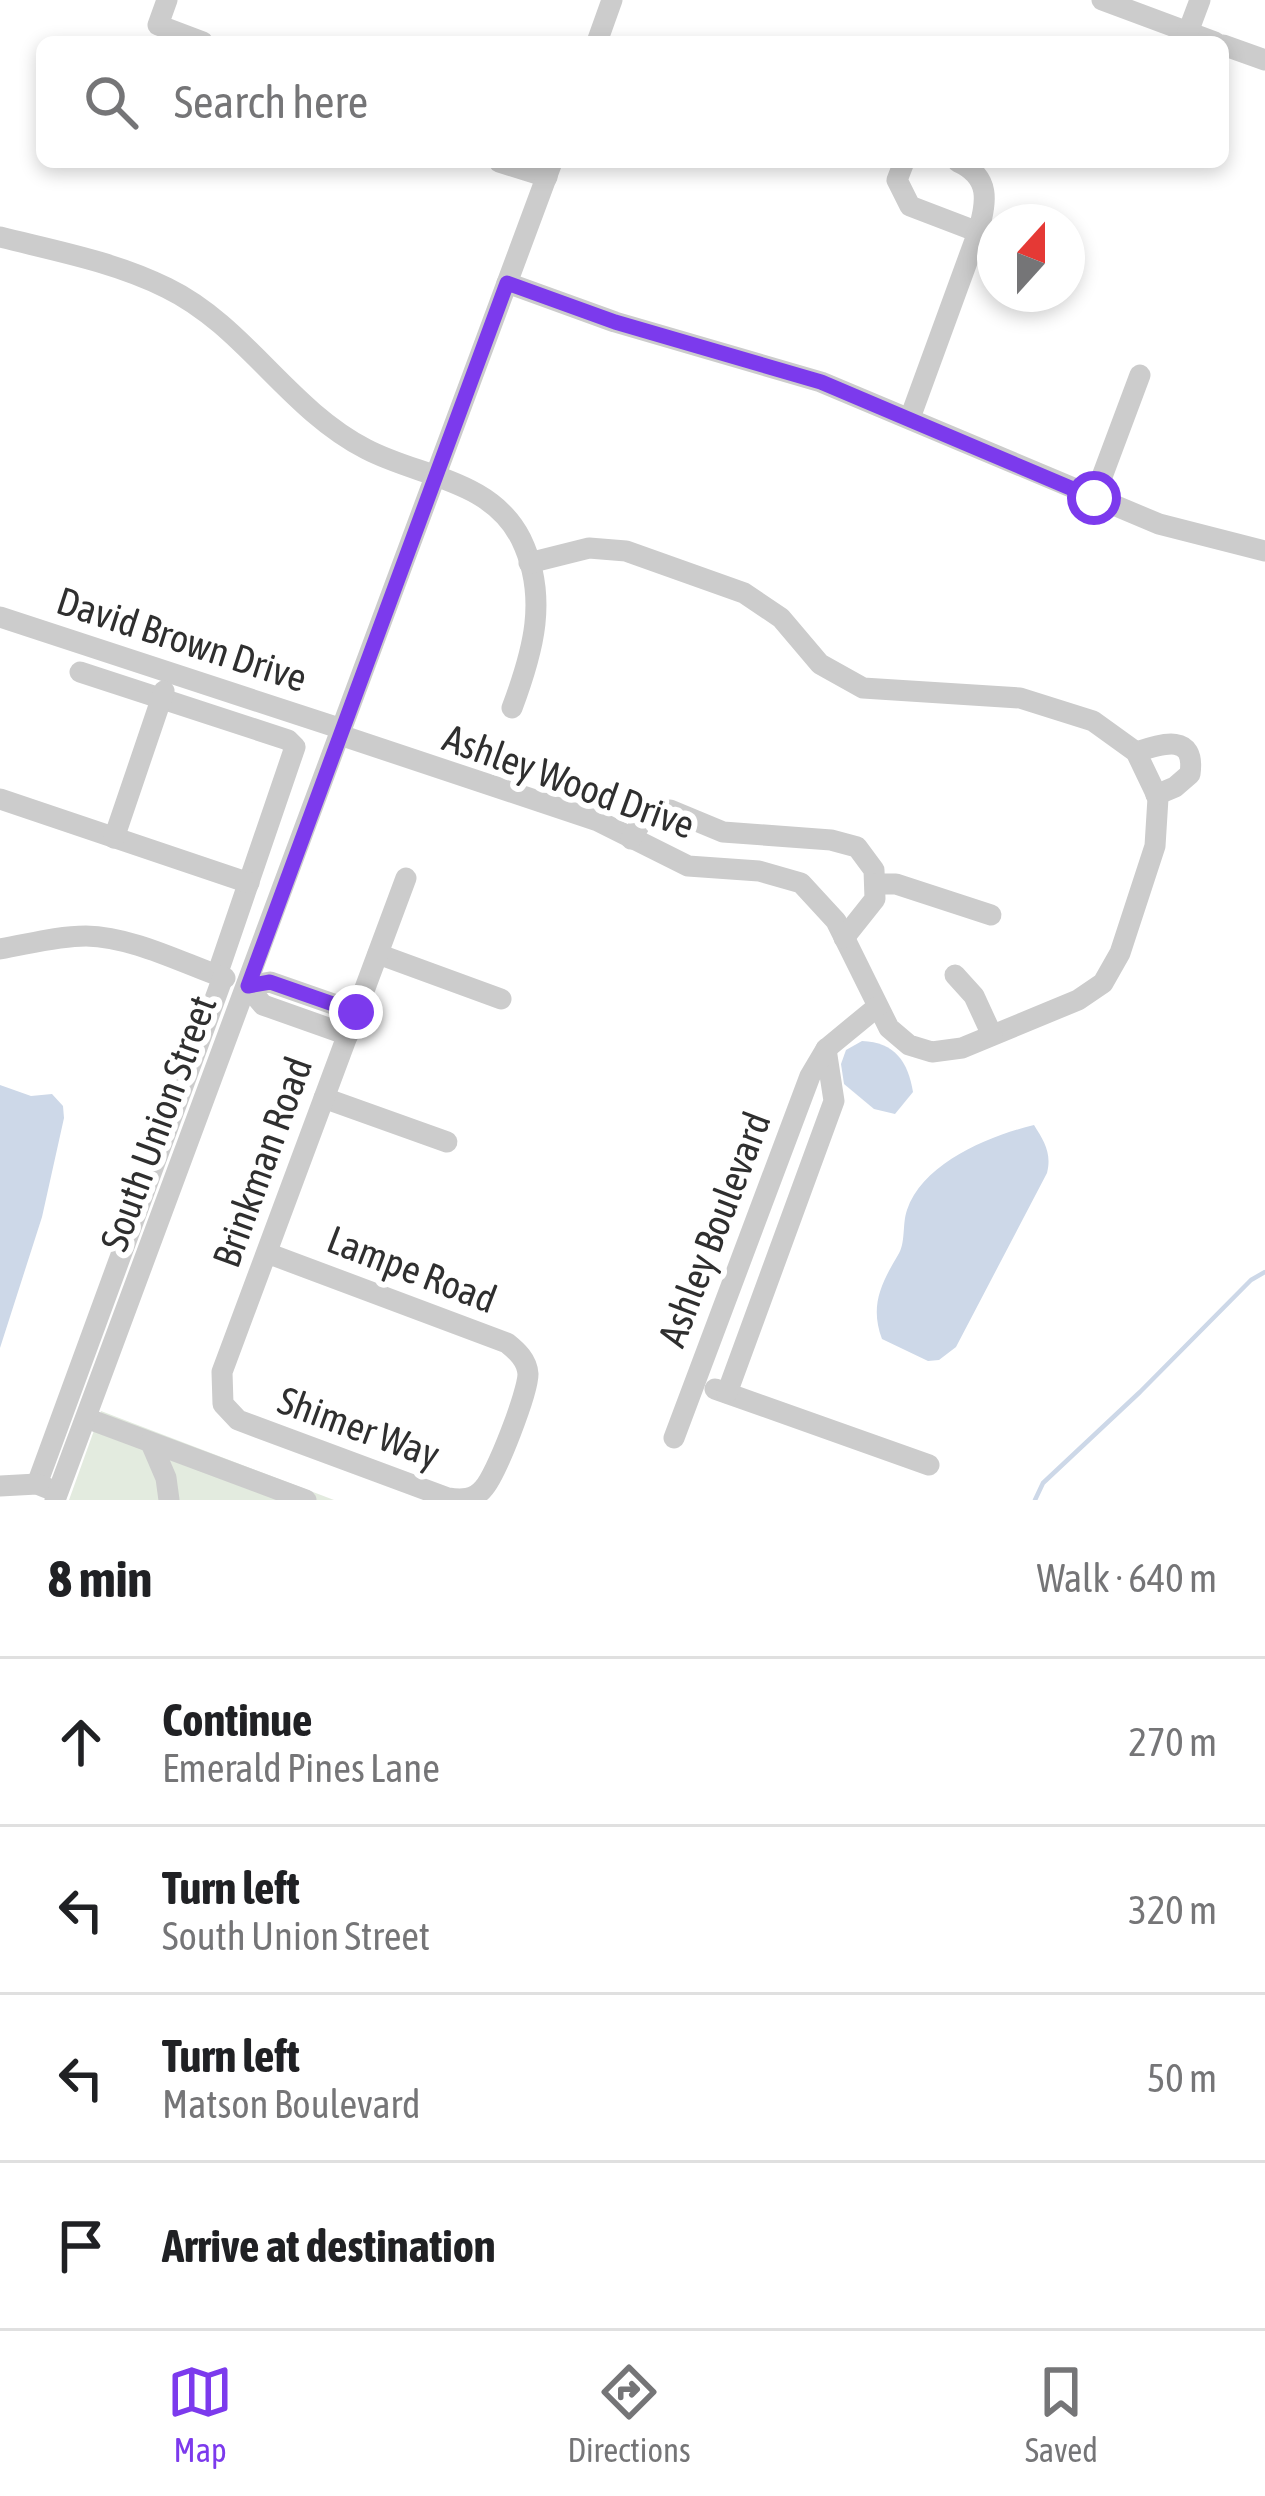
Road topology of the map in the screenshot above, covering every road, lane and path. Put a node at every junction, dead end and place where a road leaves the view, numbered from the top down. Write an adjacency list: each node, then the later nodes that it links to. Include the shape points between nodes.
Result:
1 (167, 0): 6 (street, via 158,26)
2 (612, 0): 7 (street)
3 (1102, 0): 5 (street)
4 (1200, 0): 5 (street)
5 (1188, 32): 8 (street)
6 (186, 36)
7 (599, 36)
8 (1198, 36)
9 (1229, 47): 10 (street)
10 (1265, 60)
11 (902, 168): 15 (street, via 897,180 910,206)
12 (969, 168): 14 (street)
13 (550, 169): 18 (street, South Union Street)
14 (984, 204)
15 (977, 232)
16 (977, 235): 20 (street)
17 (0, 237): 21 (street, via 166,287 211,314 312,413 367,450)
18 (507, 283): 20 (street); 21 (street, South Union Street)
19 (1140, 375): 22 (street)
20 (910, 418): 22 (street)
21 (436, 476): 24 (street, via 501,511); 30 (street, South Union Street)
22 (1094, 498): 23 (street)
23 (1265, 551)
24 (529, 562): 29 (street, via 538,622); 31 (street, via 589,548 644,556 765,605 820,664 863,688 1043,703 1108,728)
25 (0, 617): 27 (street, David Brown Drive)
26 (80, 672): 28 (street)
27 (169, 673): 28 (street); 30 (street, David Brown Drive)
28 (161, 699): 35 (street); 39 (street, South Union Street, via 292,743)
29 (512, 708)
30 (341, 732): 36 (street, Ashley Wood Drive); 47 (street, South Union Street)
31 (1136, 752): 32 (street); 32 (street, via 1170,742 1189,754 1190,774)
32 (1156, 795): 51 (street, Ashley Wood Drive, via 1155,846 1103,983)
33 (0, 799): 35 (street)
34 (758, 835): 36 (street, via 723,832 670,810 642,821); 37 (street); 40 (street, via 857,847 871,860)
35 (114, 838): 39 (street)
36 (631, 839): 37 (street, Ashley Wood Drive, via 688,866)
37 (759, 871): 42 (street, Ashley Wood Drive, via 801,883)
38 (406, 878): 44 (street, Brinkman Road)
39 (249, 883): 46 (street, South Union Street)
40 (876, 884): 41 (street); 42 (street, via 869,911)
41 (992, 915)
42 (844, 938): 49 (street, Ashley Wood Drive)
43 (0, 949): 46 (street, via 92,936)
44 (378, 954): 48 (street); 50 (street, Brinkman Road)
45 (956, 975): 51 (street)
46 (220, 976): 47 (street); 66 (street, South Union Street)
47 (248, 986): 50 (street, via 270,982); 52 (street, via 263,1005); 60 (street, South Union Street)
48 (501, 999)
49 (877, 1006): 51 (street, Ashley Wood Drive, via 909,1045 932,1052); 53 (street, Ashley Boulevard)
50 (356, 1012): 52 (street, Brinkman Road)
51 (992, 1034)
52 (348, 1035): 54 (street, Brinkman Road)
53 (826, 1049): 57 (street, Ashley Boulevard); 58 (street, Ashley Boulevard, via 834,1101)
54 (324, 1098): 55 (street); 56 (street, Brinkman Road)
55 (447, 1142)
56 (266, 1253): 59 (street, Brinkman Road, via 222,1372); 61 (street, Lampe Road, via 507,1343 528,1373)
57 (695, 1382): 58 (street); 62 (street, Ashley Boulevard)
58 (727, 1393): 64 (street)
59 (223, 1404): 61 (street, Shimer Way, via 238,1420 459,1500 485,1488)
60 (86, 1418): 63 (street); 66 (street, South Union Street)
61 (508, 1432)
62 (674, 1438)
63 (152, 1443): 67 (street); 68 (street)
64 (929, 1465)
65 (0, 1486): 66 (street)
66 (50, 1492)
67 (169, 1500)
68 (306, 1500)

